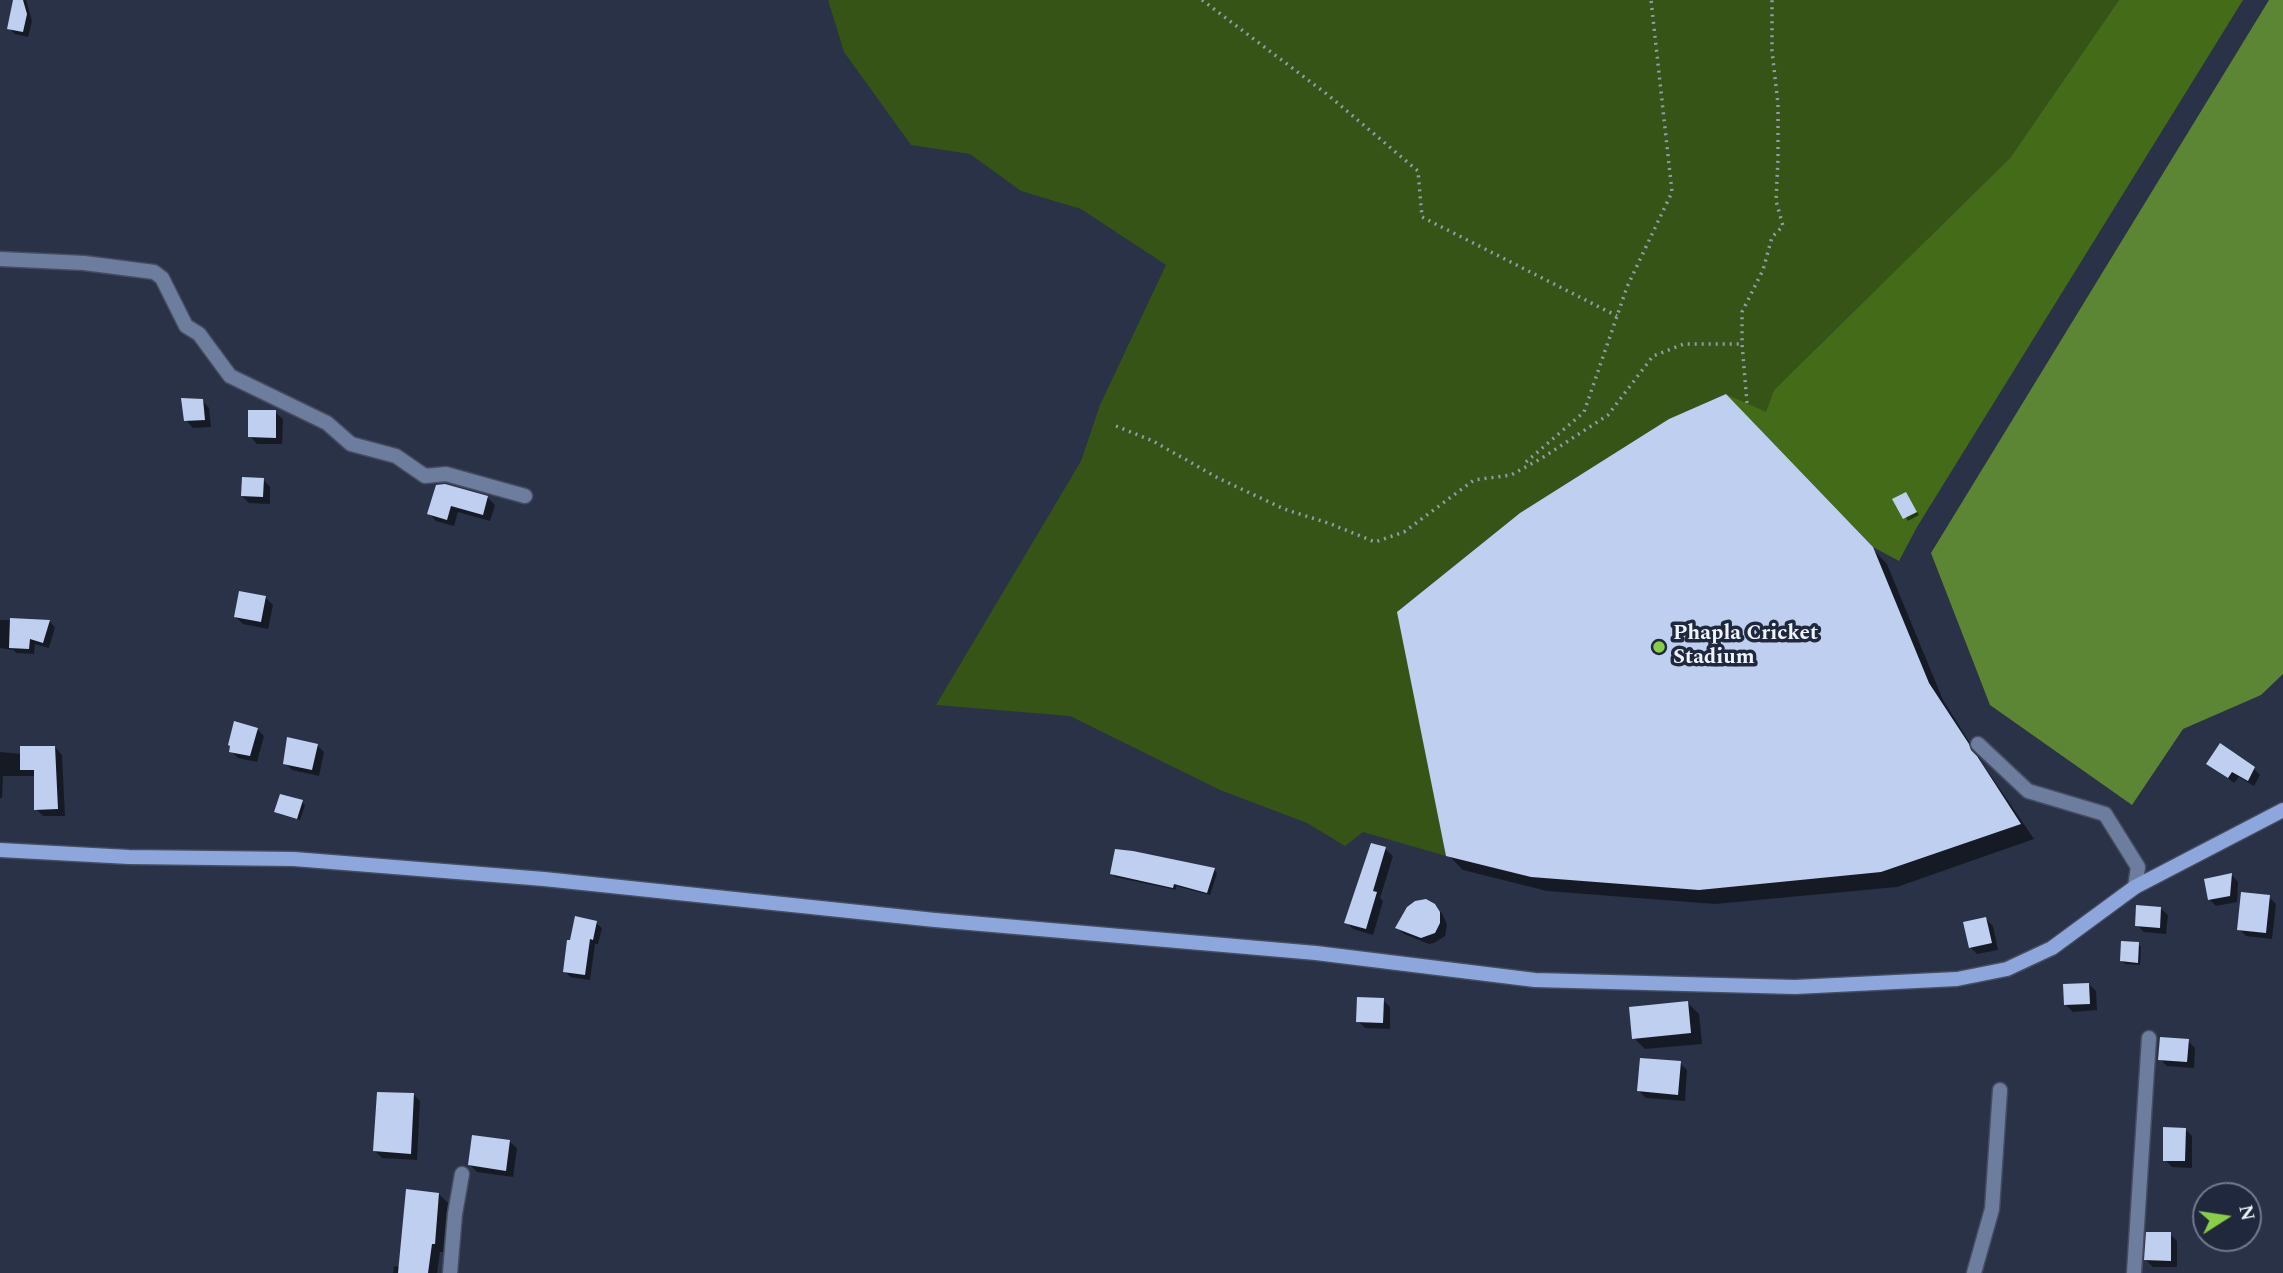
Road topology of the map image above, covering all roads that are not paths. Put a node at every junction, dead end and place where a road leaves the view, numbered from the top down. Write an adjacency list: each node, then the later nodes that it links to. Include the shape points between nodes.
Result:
1 (0, 259): 2 (street, via 154,272 162,278 186,326 200,334 230,376 327,423 351,444 396,456 425,476 446,474)
2 (525, 496)
3 (1978, 744): 6 (street, via 2028,791 2105,814 2138,867)
4 (2283, 810): 6 (main road)
5 (0, 850): 6 (main road, via 294,859 1316,953 1535,980 1795,987 1956,979 2007,969 2052,948)
6 (2135, 887)
7 (2149, 1038): 12 (street)
8 (2000, 1090): 11 (street, via 1992,1209)
9 (462, 1174): 10 (street)
10 (450, 1273)
11 (1973, 1273)
12 (2134, 1273)

